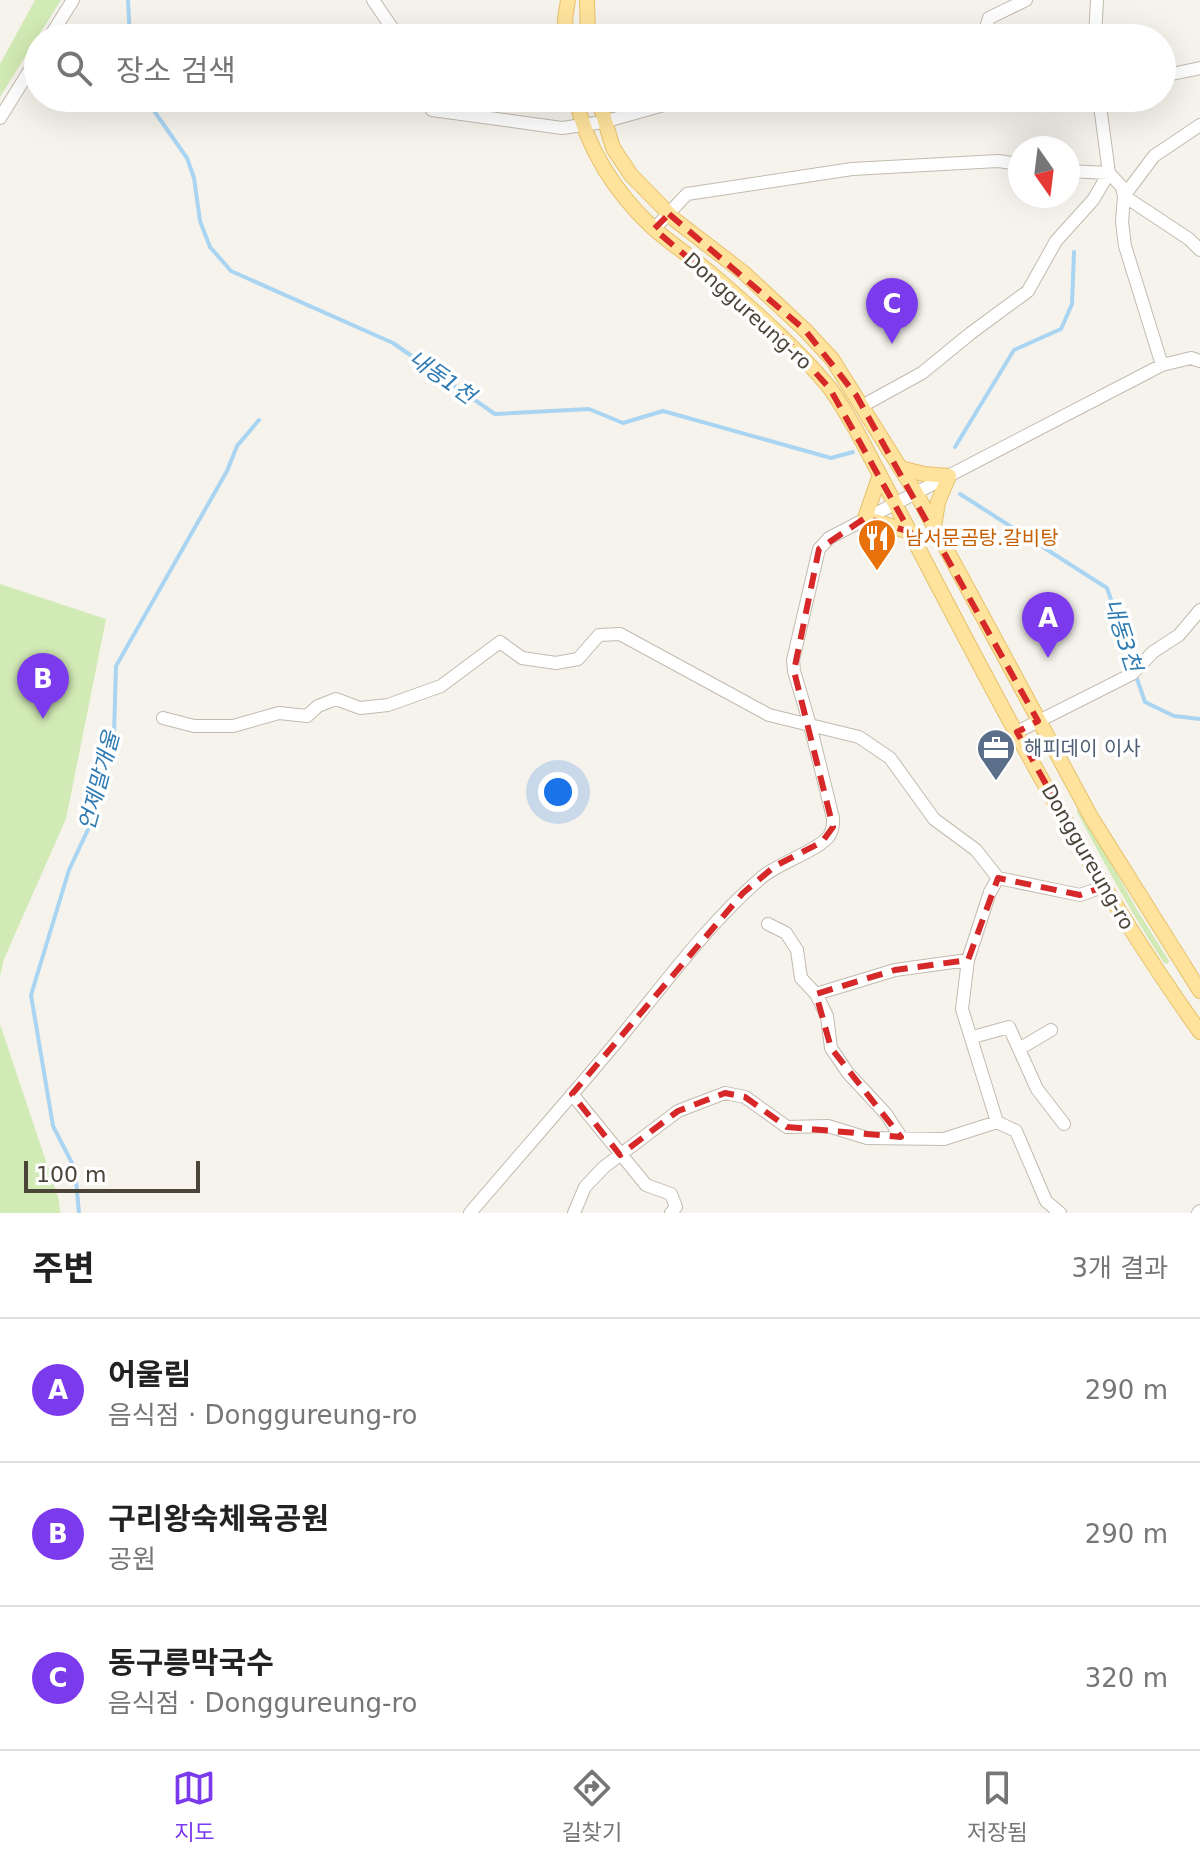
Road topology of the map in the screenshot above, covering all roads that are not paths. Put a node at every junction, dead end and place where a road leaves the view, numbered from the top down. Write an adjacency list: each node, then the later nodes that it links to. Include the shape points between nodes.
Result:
1 (73, 0): 8 (street)
2 (373, 0): 9 (street)
3 (568, 0): 10 (main road)
4 (587, 0): 11 (main road)
5 (1026, 0): 7 (street)
6 (1097, 0): 13 (street)
7 (1010, 3): 12 (street)
8 (58, 24)
9 (389, 24)
10 (566, 24)
11 (588, 24)
12 (987, 24)
13 (1096, 24)
14 (1200, 68): 15 (street)
15 (1176, 73)
16 (24, 79): 22 (street)
17 (446, 112): 25 (street, via 562,128)
18 (580, 112): 25 (main road, Donggureung-ro)
19 (601, 112): 23 (main road, Donggureung-ro)
20 (639, 112): 23 (street)
21 (1101, 112): 28 (street)
22 (0, 118)
23 (603, 122): 25 (street); 30 (main road, Donggureung-ro, via 631,175)
24 (1200, 125): 29 (street, via 1154,156)
25 (583, 126): 31 (main road, Donggureung-ro, via 624,199)
26 (1008, 162): 30 (street, via 852,169 687,194)
27 (1080, 172): 28 (street)
28 (1109, 173): 29 (street); 35 (street, via 1056,241 1028,291 922,373)
29 (1124, 196): 32 (street); 34 (street, via 1125,246)
30 (669, 214): 31 (street); 35 (main road, Donggureung-ro, via 805,330 832,359)
31 (654, 229): 37 (main road, Donggureung-ro, via 790,344 830,389)
32 (1200, 250)
33 (1200, 361): 34 (street)
34 (1162, 365): 38 (street)
35 (862, 406): 36 (main road, Donggureung-ro)
36 (900, 468): 38 (main road); 39 (main road, Donggureung-ro)
37 (880, 475): 40 (main road, Donggureung-ro); 41 (main road)
38 (949, 476): 39 (street); 42 (main road)
39 (916, 493): 40 (street); 42 (main road, Donggureung-ro)
40 (894, 502): 41 (street); 43 (main road, Donggureung-ro)
41 (865, 518): 43 (main road); 47 (street, via 819,549 793,660)
42 (934, 527): 46 (main road, Donggureung-ro)
43 (910, 532): 48 (main road, Donggureung-ro)
44 (1200, 610): 46 (street, via 1179,635 1135,670)
45 (163, 718): 47 (street, via 194,726 233,726 279,713 307,716 336,699 360,708 388,705 441,686 500,642 522,658 556,663 578,659 599,635 620,634 769,715)
46 (1038, 721): 48 (street); 53 (main road, Donggureung-ro)
47 (810, 725): 49 (street, via 859,737 890,758 934,819 976,850); 59 (street, via 833,818 829,836 775,866 743,893)
48 (1017, 732): 50 (main road, Donggureung-ro)
49 (998, 878): 50 (street, via 1080,895); 52 (street)
50 (1103, 887): 56 (main road, Donggureung-ro)
51 (768, 924): 54 (street, via 786,933 797,950 801,978)
52 (968, 960): 54 (street, via 895,970); 57 (street, via 962,1009)
53 (1200, 991)
54 (816, 994): 62 (street, via 827,1016 831,1048)
55 (1051, 1030): 58 (street)
56 (1200, 1032)
57 (973, 1037): 58 (street, via 1009,1027); 60 (street)
58 (1019, 1049): 61 (street, via 1037,1089)
59 (572, 1094): 63 (street); 64 (street)
60 (997, 1122): 62 (street, via 944,1139); 67 (street, via 1016,1131 1046,1201)
61 (1064, 1124)
62 (901, 1137): 63 (street, via 867,1138 828,1126 787,1127 745,1097 725,1093 678,1111)
63 (620, 1155): 65 (street, via 585,1187); 66 (street, via 646,1185 671,1194 676,1207)
64 (470, 1213)
65 (574, 1213)
66 (671, 1213)
67 (1060, 1213)

